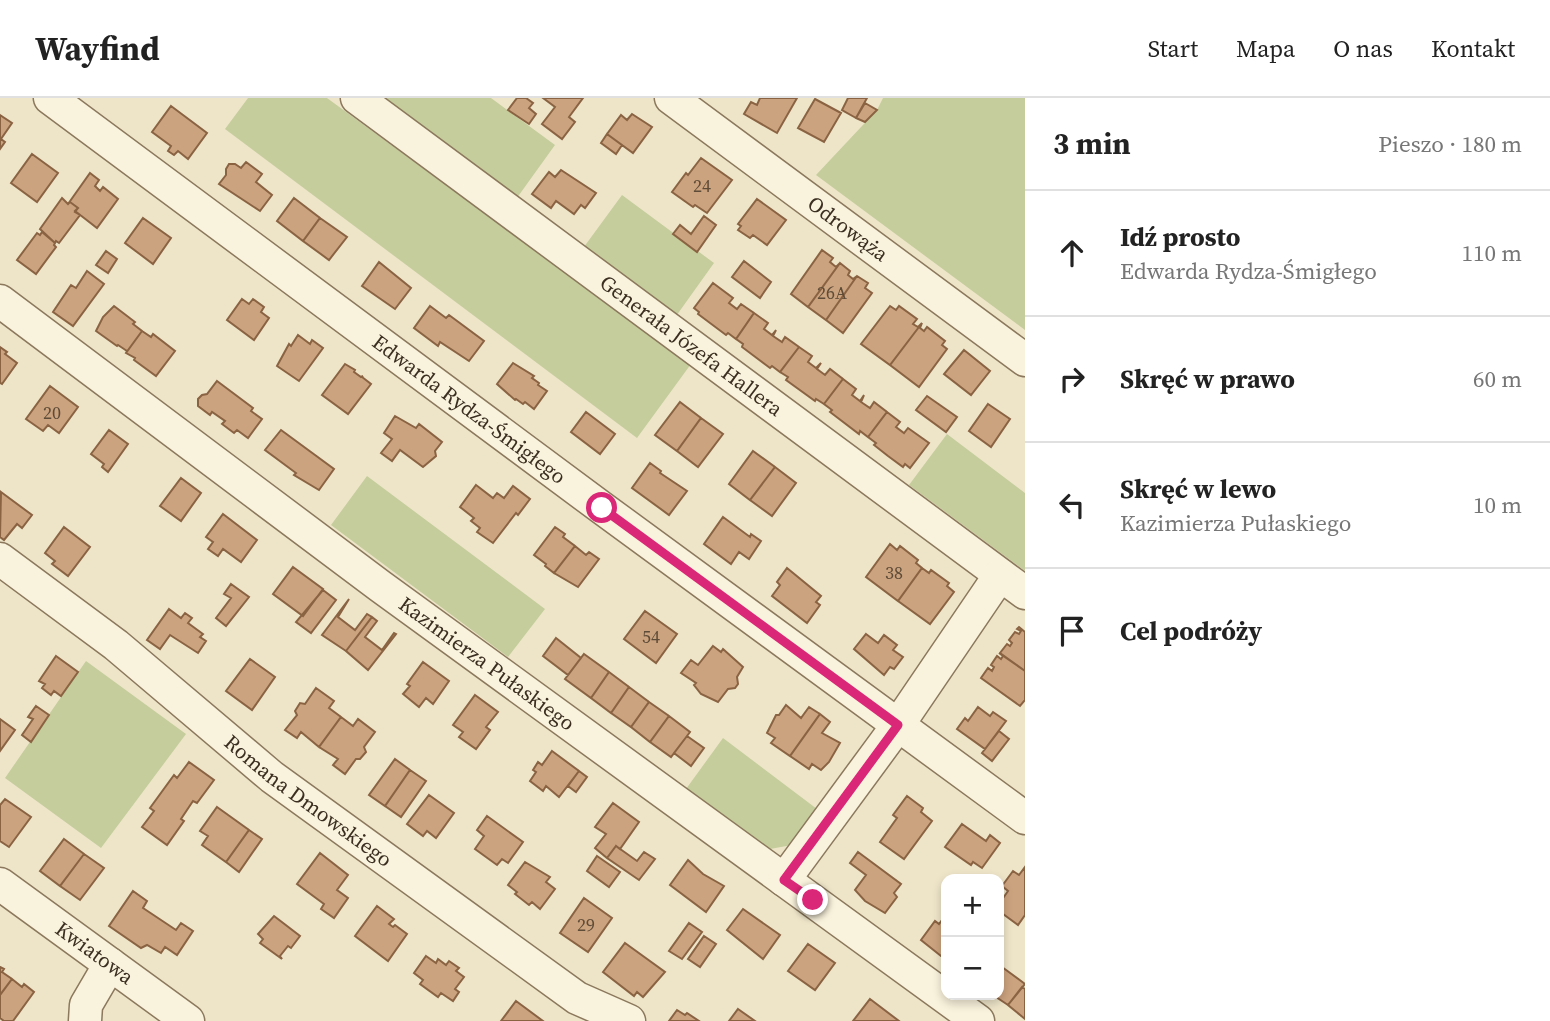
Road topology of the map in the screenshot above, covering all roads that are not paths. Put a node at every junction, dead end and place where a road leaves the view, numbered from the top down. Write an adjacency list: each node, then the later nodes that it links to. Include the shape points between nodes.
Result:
1 (50, 98): 9 (street, Edwarda Rydza-Śmigłego)
2 (357, 98): 7 (street, Generała Józefa Hallera)
3 (690, 104): 5 (street, Odrowąża)
4 (0, 301): 11 (street, Kazimierza Pułaskiego, via 380,586)
5 (1025, 360)
6 (0, 559): 16 (street, Romana Dmowskiego, via 116,645 272,778 577,998)
7 (1000, 575): 8 (street, Generała Józefa Hallera); 9 (street)
8 (1025, 593)
9 (898, 725): 10 (street, Edwarda Rydza-Śmigłego); 11 (street)
10 (1025, 818)
11 (784, 880): 17 (street, Kazimierza Pułaskiego)
12 (0, 884): 13 (street, Kwiatowa)
13 (110, 964): 14 (street, via 86,1005); 15 (street, Kwiatowa)
14 (85, 1021)
15 (188, 1021)
16 (629, 1021)
17 (978, 1021)

